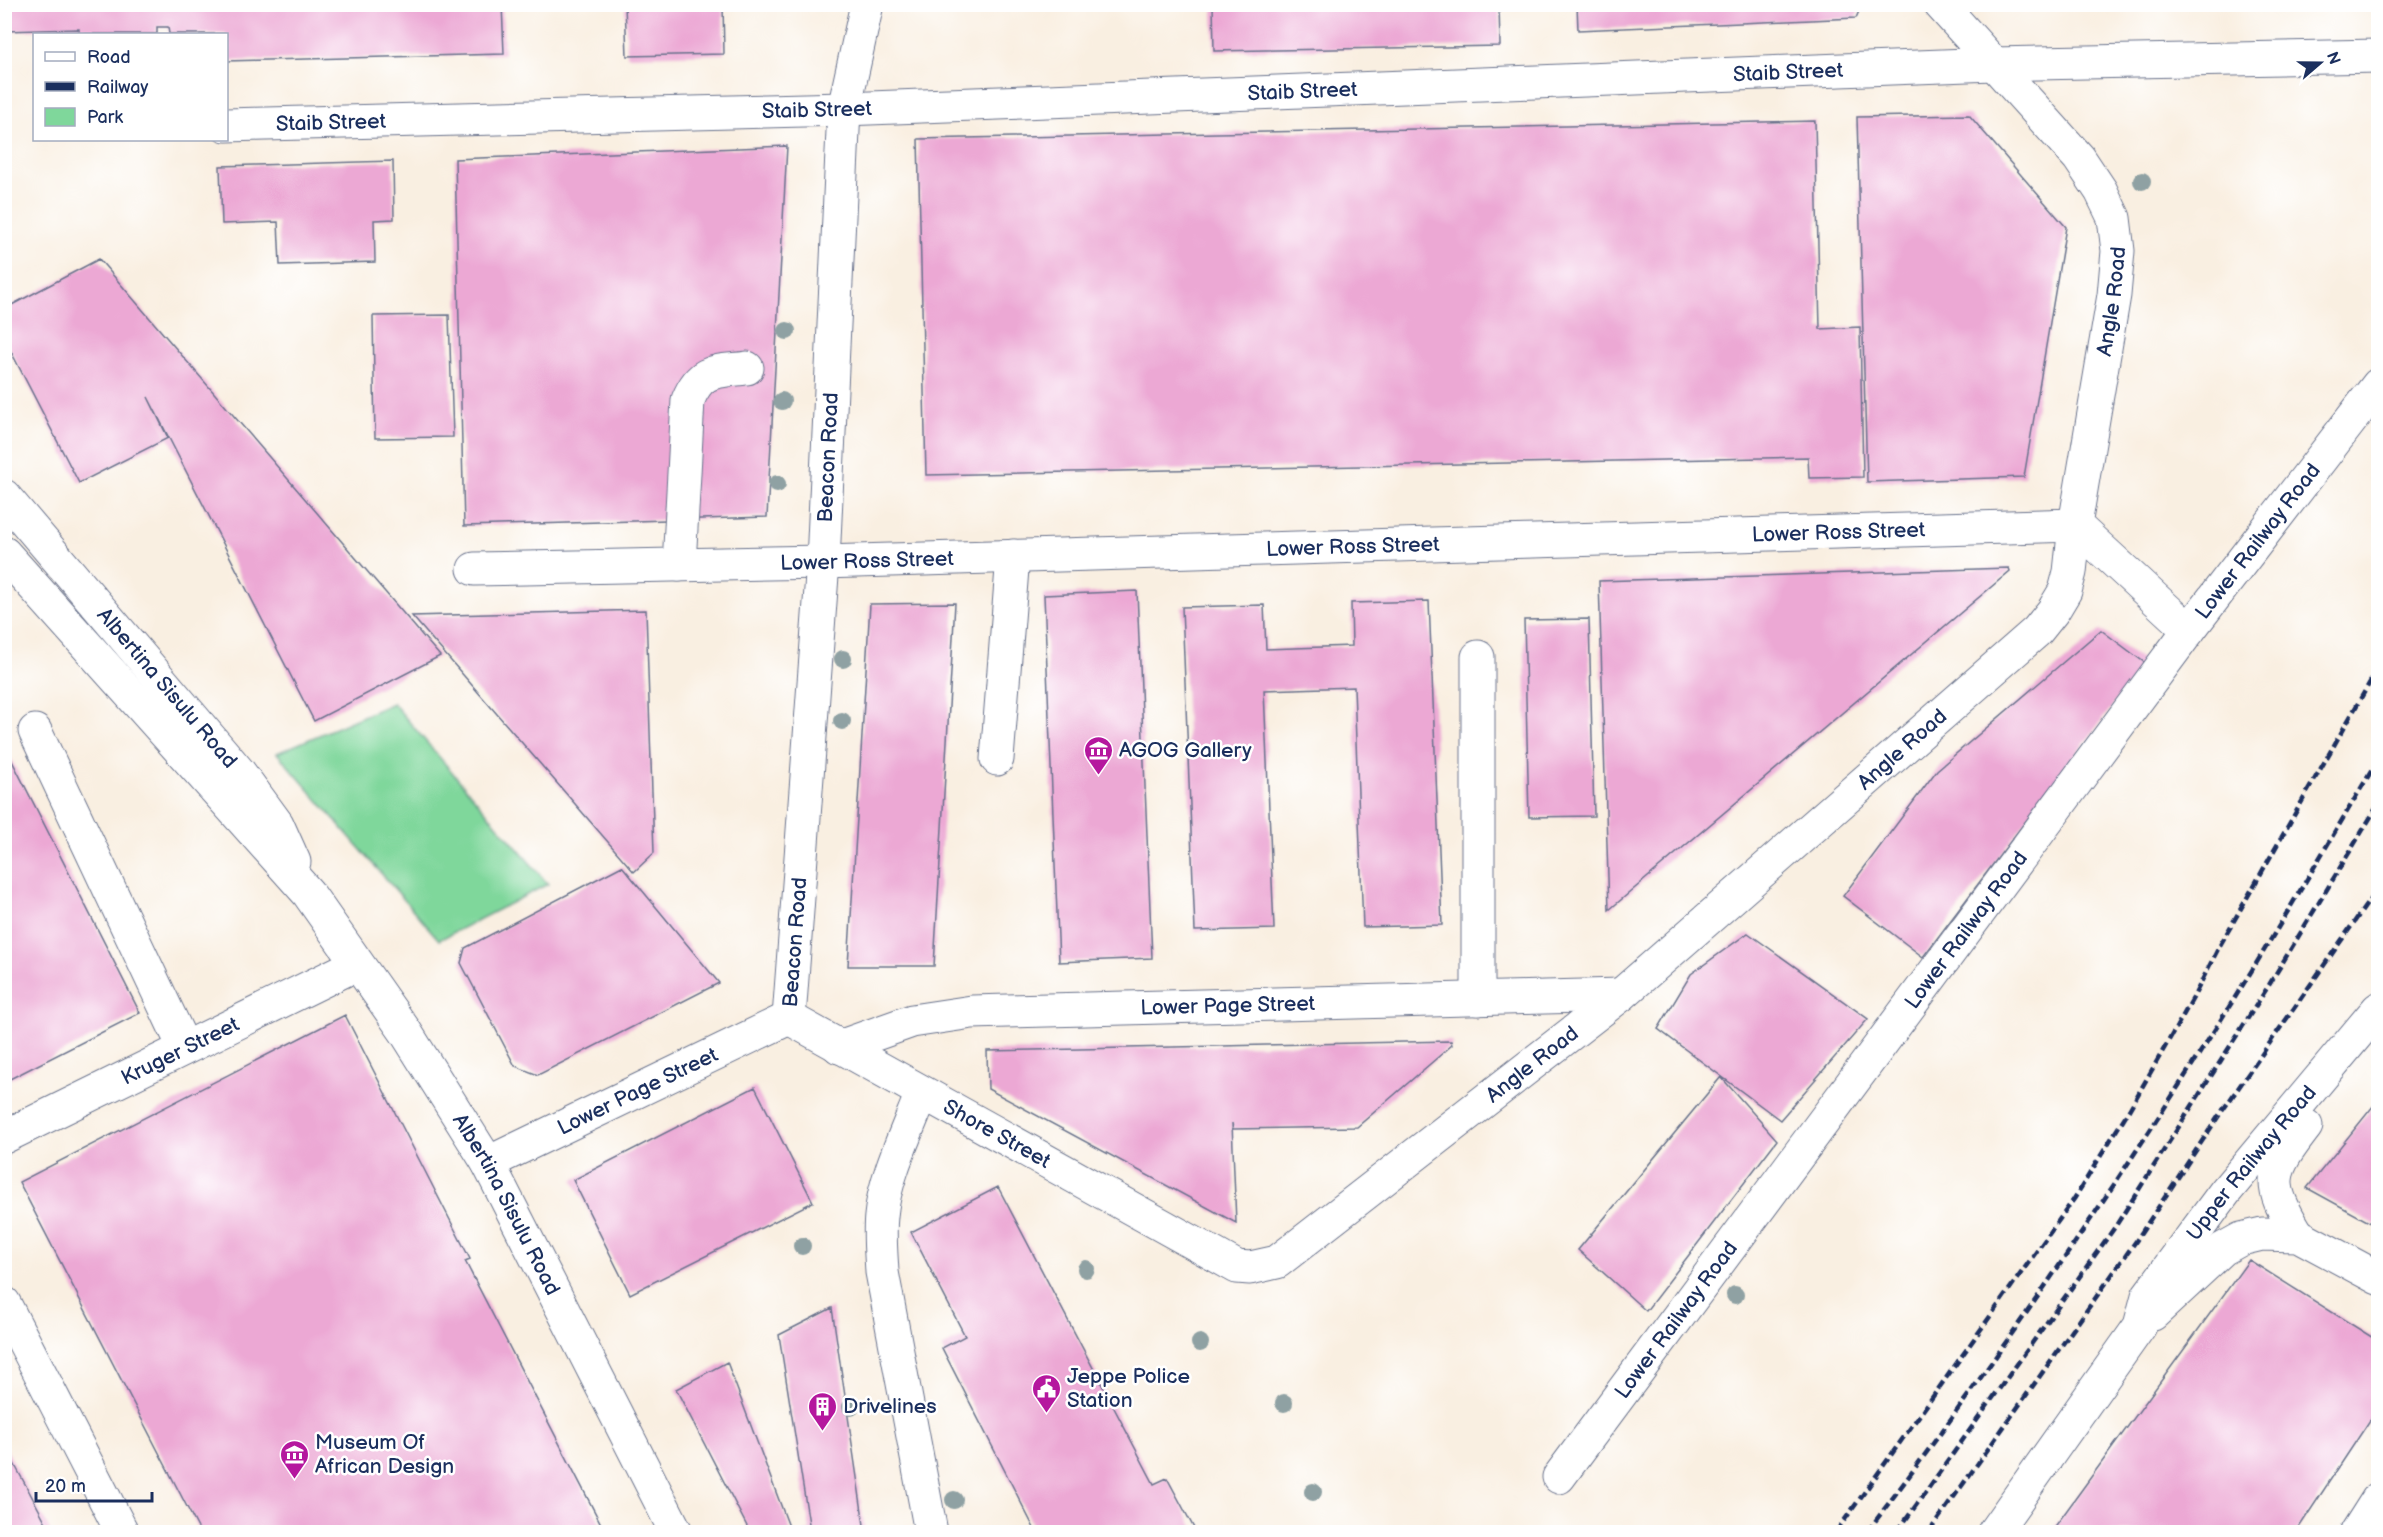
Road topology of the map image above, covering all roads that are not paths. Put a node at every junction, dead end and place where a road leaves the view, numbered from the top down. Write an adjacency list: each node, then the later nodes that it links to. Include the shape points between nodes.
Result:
1 (867, 4): 5 (street, Beacon Road)
2 (1940, 4): 4 (street, Angle Road)
3 (2379, 56): 4 (street, Staib Street)
4 (1993, 63): 5 (street, Staib Street); 10 (street, Angle Road, via 2079,158 2114,218 2118,251 2114,295)
5 (844, 110): 6 (street, Staib Street); 13 (street, Beacon Road)
6 (228, 125)
7 (747, 368): 14 (street, via 706,373 694,384 688,400)
8 (2379, 385): 16 (street, Lower Railway Road)
9 (4, 496): 20 (street, Albertina Sisulu Road, via 239,772 277,824)
10 (2075, 525): 12 (street, Lower Ross Street); 16 (street); 22 (street, Angle Road, via 2064,591 2037,631)
11 (4, 554): 20 (street, Albertina Sisulu Road)
12 (1013, 556): 13 (street, Lower Ross Street); 19 (street)
13 (823, 561): 14 (street, Lower Ross Street); 25 (street, Beacon Road)
14 (679, 565): 15 (street, Lower Ross Street)
15 (474, 569)
16 (2189, 630): 37 (street, Lower Railway Road)
17 (1478, 657): 23 (street)
18 (35, 731): 27 (street)
19 (997, 759)
20 (309, 893): 21 (street, Albertina Sisulu Road)
21 (357, 964): 27 (street, Kruger Street); 31 (street, Albertina Sisulu Road, via 405,1031)
22 (1621, 995): 23 (street, Lower Page Street); 33 (street, Angle Road, via 1277,1262 1238,1268)
23 (1478, 999): 28 (street, Lower Page Street, via 972,1012 912,1021)
24 (2379, 1009): 36 (street, Upper Railway Road, via 2218,1202 2148,1296)
25 (789, 1018): 28 (street, Shore Street); 31 (street, Lower Page Street)
26 (2379, 1036): 32 (street, Upper Railway Road, via 2284,1155 2277,1172 2279,1204)
27 (184, 1047): 30 (street, Kruger Street)
28 (839, 1047): 29 (street, Shore Street)
29 (922, 1093): 33 (street, Shore Street); 41 (street, via 888,1187 881,1214 881,1236 882,1272)
30 (4, 1137)
31 (488, 1163): 39 (street, Albertina Sisulu Road)
32 (2298, 1235): 34 (street); 36 (street, Upper Railway Road, via 2262,1234 2223,1249)
33 (1206, 1252)
34 (2379, 1278)
35 (4, 1303): 40 (street)
36 (2140, 1326): 42 (street, Upper Railway Road)
37 (1559, 1477)
38 (2379, 1499): 43 (street)
39 (675, 1532)
40 (122, 1533)
41 (931, 1533)
42 (1994, 1533)
43 (2356, 1533)

